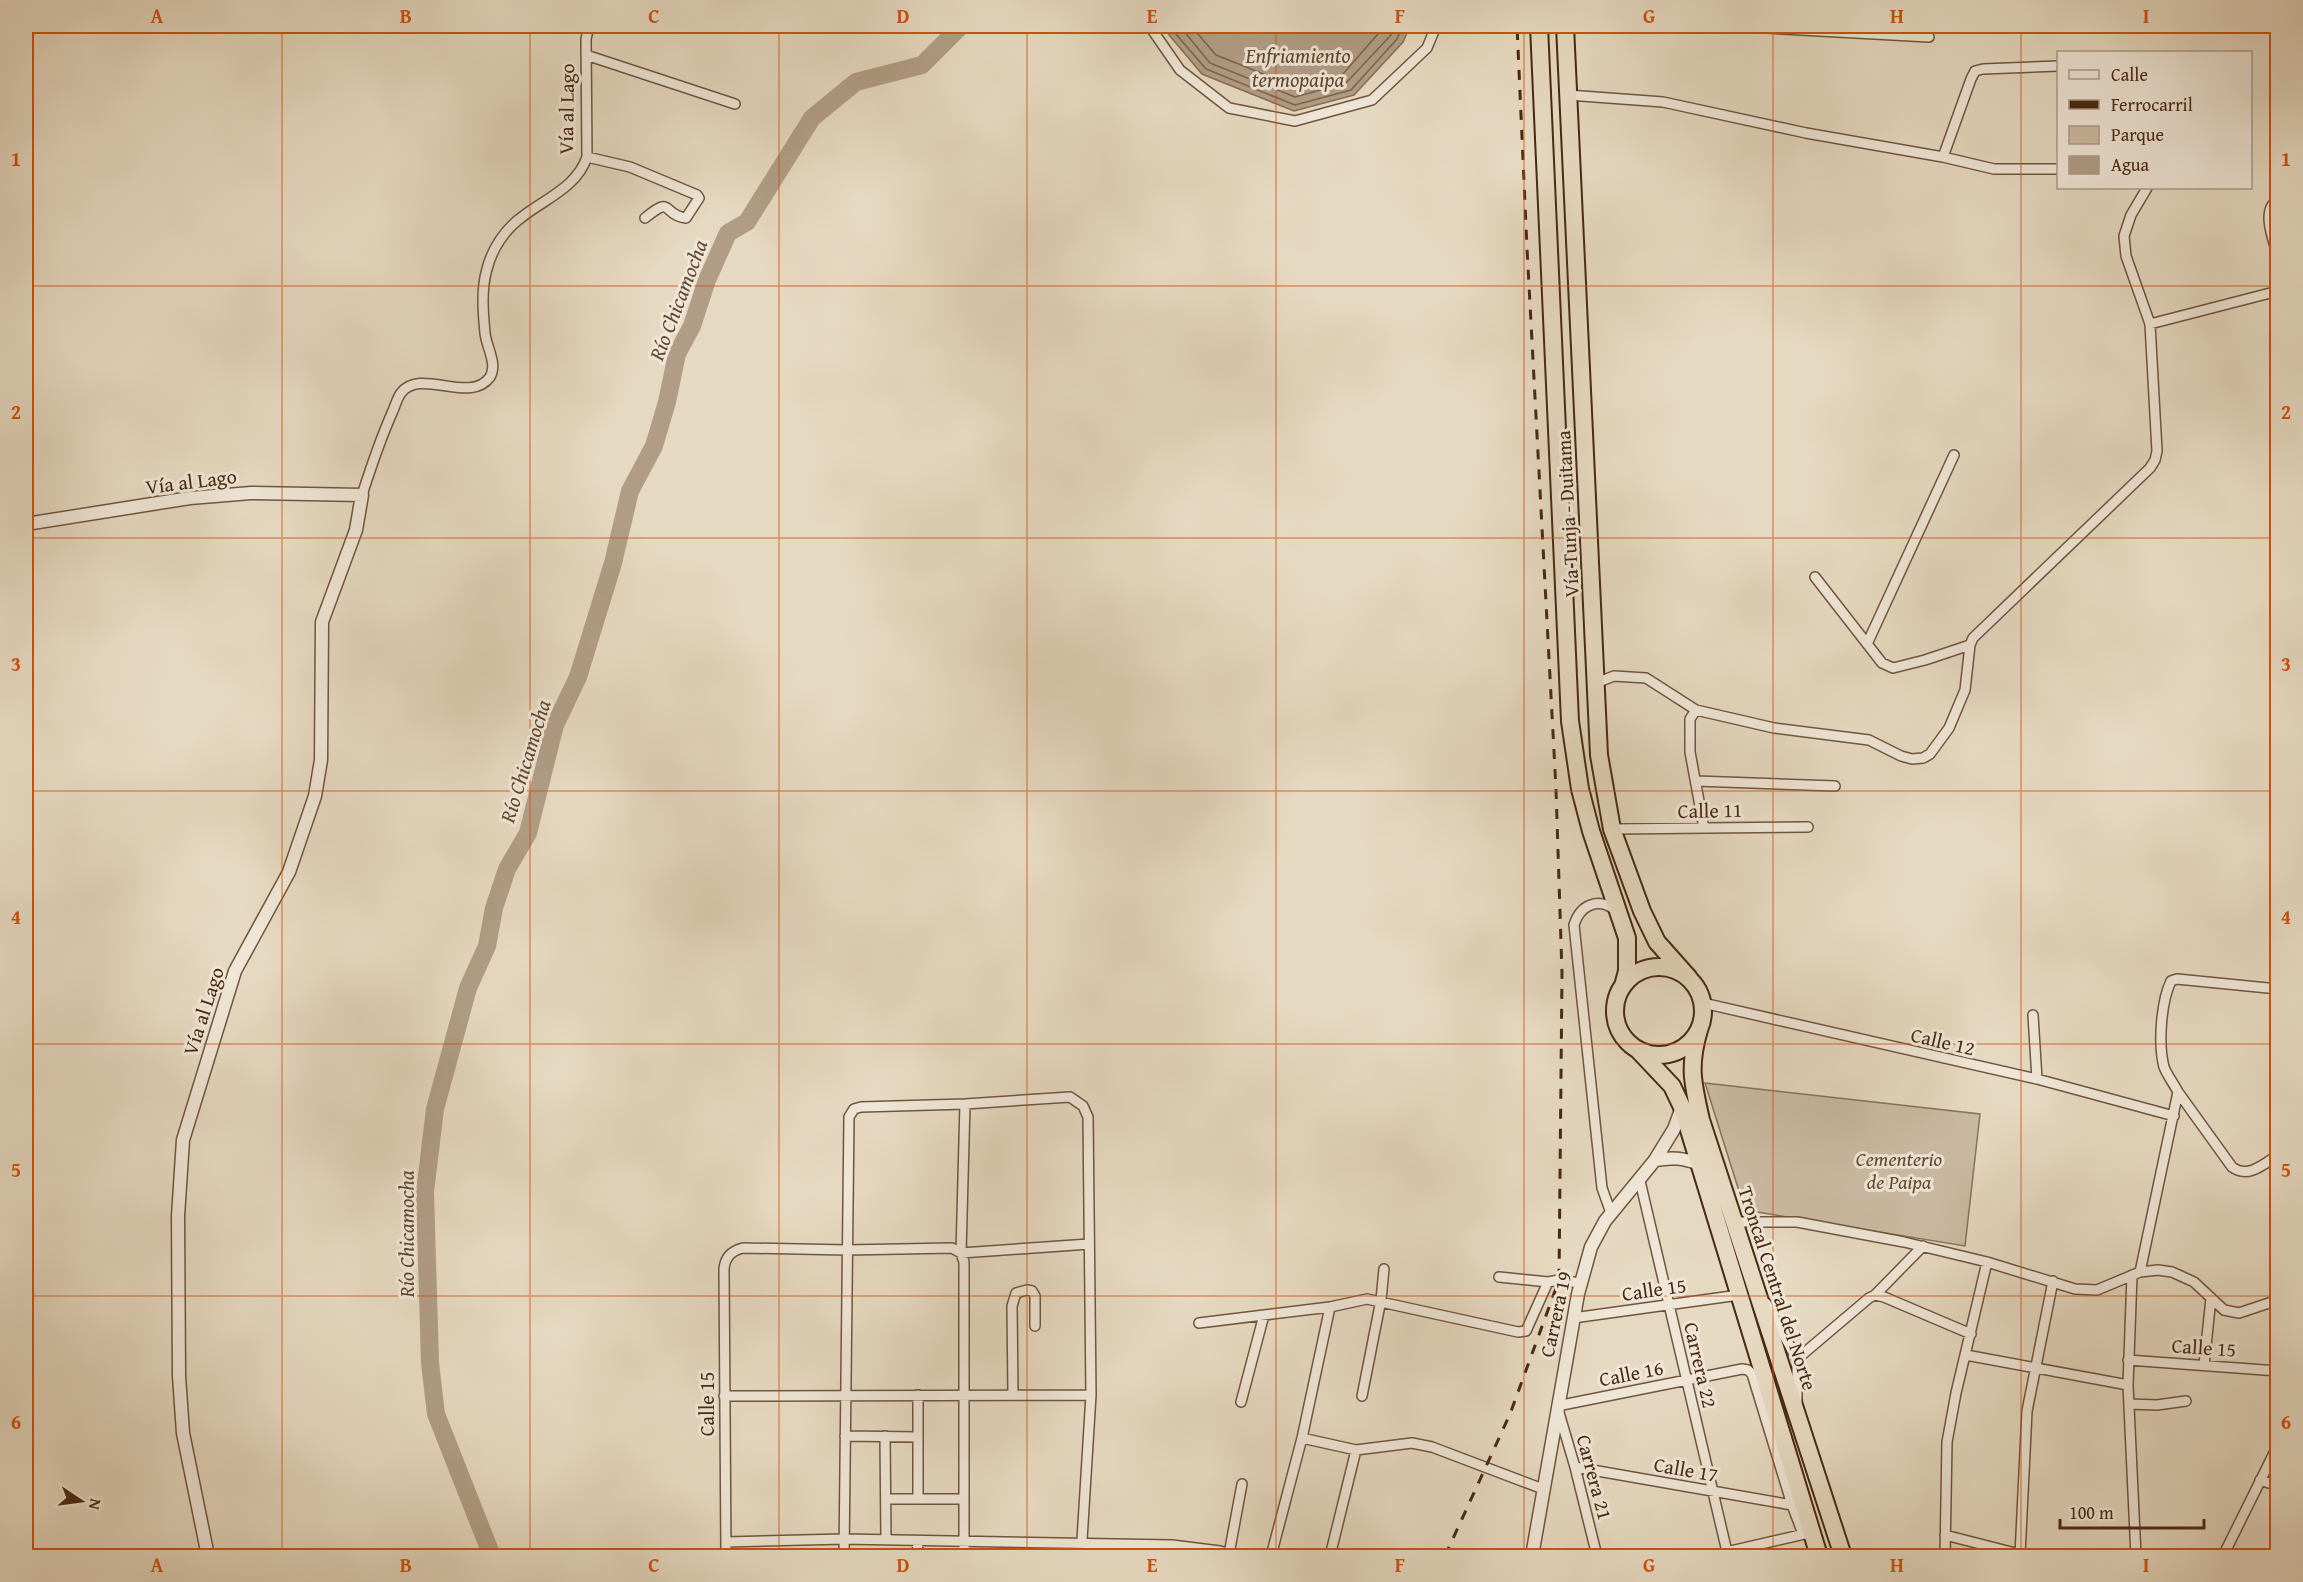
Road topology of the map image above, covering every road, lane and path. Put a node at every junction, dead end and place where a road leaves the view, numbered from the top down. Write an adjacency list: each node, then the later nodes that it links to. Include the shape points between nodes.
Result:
1 (589, 26): 8 (street, Vía al Lago)
2 (1153, 26): 3 (street, via 1180,70 1229,108 1295,121 1372,100 1427,48)
3 (1436, 26)
4 (1539, 26): 34 (highway, Vía Tunja - Duitama, via 1570,721 1580,789)
5 (1565, 26): 10 (highway, Vía Tunja - Duitama)
6 (1730, 26): 7 (street)
7 (1929, 37)
8 (586, 55): 11 (street); 12 (street, Vía al Lago)
9 (2057, 66): 13 (street, via 1976,71)
10 (1568, 95): 13 (street, via 1663,102); 27 (highway, Vía Tunja - Duitama)
11 (735, 104)
12 (587, 157): 17 (street, via 630,167 699,198 687,218 667,206 659,206); 22 (street, Vía al Lago, via 583,170 573,181 519,218 498,241 486,269 483,300 485,336 493,364 491,375 482,385 469,388 417,383 402,391)
13 (1943, 157): 14 (street, via 1994,169)
14 (2057, 169)
15 (2146, 189): 20 (street, via 2124,236 2126,256)
16 (2277, 200): 18 (street, via 2268,212)
17 (645, 218)
18 (2277, 257)
19 (2277, 291): 20 (street)
20 (2150, 324): 26 (street, via 2155,460 1976,633)
21 (1954, 455): 25 (street)
22 (362, 495): 23 (street, Vía al Lago, via 251,493 200,497); 126 (street, Vía al Lago, via 356,530 322,622 321,760 315,796 289,872 235,971 183,1140 178,1216 179,1376 183,1433)
23 (26, 524)
24 (1815, 577): 25 (street)
25 (1867, 644): 26 (street, via 1882,663 1893,668)
26 (1970, 645): 28 (street, via 1965,690 1949,728 1923,758 1901,756 1869,740 1774,728)
27 (1596, 683): 28 (street, via 1614,676 1646,678); 33 (highway, Vía Tunja - Duitama, via 1599,755)
28 (1696, 710): 29 (street, via 1690,722 1690,752)
29 (1696, 781): 30 (street); 32 (street)
30 (1835, 786)
31 (1808, 827): 32 (street, Calle 11)
32 (1704, 828): 33 (street, Calle 11)
33 (1612, 829): 35 (highway, Vía Tunja - Duitama, via 1648,927)
34 (1618, 912): 36 (highway, Vía Tunja - Duitama, via 1627,938); 51 (street, via 1609,905 1594,903 1580,912 1574,925 1602,1188)
35 (1689, 978): 36 (highway, via 1673,969 1654,967 1636,973); 38 (highway)
36 (1623, 986): 41 (highway, via 1615,1014 1618,1028)
37 (2277, 989): 43 (street, via 2171,981 2166,990 2161,1041 2165,1069)
38 (1703, 1003): 40 (highway); 42 (street, Calle 12)
39 (2033, 1015): 42 (street)
40 (1699, 1030): 41 (highway, via 1688,1044 1672,1053 1654,1055); 52 (highway, Troncal Central del Norte, via 1691,1068 1693,1086)
41 (1637, 1049): 45 (highway, Troncal Central del Norte, via 1672,1086)
42 (2037, 1079): 46 (street, Calle 12)
43 (2178, 1092): 46 (street); 47 (street, via 2238,1171 2249,1172)
44 (965, 1104): 53 (street, via 1070,1096 1083,1106 1088,1117); 55 (street, via 854,1109 849,1117); 56 (street)
45 (1683, 1107): 48 (street, Carrera 19); 49 (highway, Troncal Central del Norte)
46 (2174, 1116): 59 (street)
47 (2277, 1155)
48 (1655, 1160): 49 (street, via 1672,1157); 50 (street, Carrera 19)
49 (1700, 1164): 65 (highway, Troncal Central del Norte)
50 (1640, 1181): 51 (street, Carrera 19); 70 (street, Carrera 22)
51 (1611, 1213): 63 (street, Carrera 19, via 1590,1247)
52 (1735, 1222): 54 (street, via 1797,1222); 64 (highway, Troncal Central del Norte)
53 (1089, 1244): 56 (street); 89 (street)
54 (1923, 1246): 57 (street); 66 (street)
55 (847, 1250): 56 (street, via 952,1248); 85 (street); 90 (street, Calle 15, via 743,1248 731,1253 723,1269)
56 (961, 1253): 87 (street)
57 (1987, 1262): 61 (street); 76 (street)
58 (1384, 1269): 68 (street)
59 (2136, 1273): 61 (street, via 2097,1290 2075,1290); 67 (street, via 2172,1272 2194,1282); 79 (street)
60 (1499, 1277): 62 (street)
61 (2053, 1281): 81 (street)
62 (1548, 1282): 63 (street); 68 (street, via 1526,1331 1518,1332)
63 (1580, 1283): 73 (street, Carrera 19)
64 (1756, 1287): 78 (street); 96 (highway, Troncal Central del Norte)
65 (1739, 1294): 70 (street, Calle 15); 113 (highway, Troncal Central del Norte)
66 (1875, 1295): 76 (street); 78 (street)
67 (2211, 1298): 69 (street, via 2224,1310 2239,1313); 80 (street)
68 (1381, 1300): 71 (street); 91 (street)
69 (2277, 1300)
70 (1669, 1305): 73 (street, Calle 15); 83 (street, Carrera 22)
71 (1330, 1307): 72 (street); 100 (street)
72 (1263, 1315): 74 (street); 93 (street)
73 (1573, 1318): 95 (street, Carrera 19)
74 (1199, 1323)
75 (1035, 1326): 88 (street, via 1035,1296 1032,1291 1016,1293 1012,1306)
76 (1971, 1334): 77 (street)
77 (1966, 1355): 81 (street); 114 (street, via 1947,1442)
78 (1797, 1359): 96 (street)
79 (2128, 1360): 80 (street, Calle 15); 84 (street)
80 (2204, 1365): 82 (street, Calle 15)
81 (2037, 1368): 84 (street); 125 (street, via 2027,1411)
82 (2277, 1371)
83 (1686, 1381): 95 (street, Calle 16); 108 (street, Carrera 22); 112 (street, Calle 16, via 1742,1369 1752,1374)
84 (2128, 1385): 94 (street)
85 (845, 1395): 86 (street); 90 (street); 97 (street)
86 (918, 1395): 87 (street); 99 (street)
87 (964, 1395): 88 (street); 111 (street)
88 (1013, 1395): 89 (street)
89 (1091, 1395): 120 (street)
90 (724, 1396): 119 (street, Calle 15)
91 (1362, 1396)
92 (2186, 1401): 94 (street)
93 (1241, 1402)
94 (2129, 1404): 141 (street)
95 (1557, 1406): 103 (street, Carrera 21); 107 (street, Carrera 19)
96 (1796, 1410): 139 (highway, Troncal Central del Norte)
97 (844, 1436): 98 (street); 115 (street)
98 (885, 1436): 99 (street); 109 (street)
99 (918, 1437): 110 (street)
100 (1302, 1438): 102 (street); 133 (street)
101 (2277, 1445): 104 (street)
102 (1356, 1450): 107 (street, via 1412,1443 1432,1446); 134 (street)
103 (1575, 1467): 108 (street, Calle 17); 136 (street, Carrera 21)
104 (2260, 1480): 106 (street); 142 (street)
105 (1242, 1484): 124 (street)
106 (2277, 1486)
107 (1543, 1489): 135 (street, Carrera 19)
108 (1713, 1492): 112 (street, Calle 17); 123 (street, Carrera 22)
109 (886, 1499): 110 (street); 116 (street)
110 (918, 1499): 111 (street)
111 (964, 1499): 118 (street)
112 (1792, 1505): 113 (street)
113 (1807, 1533): 123 (street); 138 (highway, Troncal Central del Norte)
114 (1945, 1535): 122 (street); 140 (street)
115 (844, 1539): 116 (street); 119 (street); 128 (street)
116 (886, 1540): 117 (street)
117 (918, 1540): 118 (street); 129 (street)
118 (964, 1541): 120 (street); 130 (street)
119 (726, 1542): 127 (street, Calle 15)
120 (1081, 1543): 121 (street); 131 (street)
121 (1172, 1545): 124 (street); 132 (street)
122 (1994, 1553): 125 (street)
123 (1727, 1554): 137 (street)
124 (1227, 1555)
125 (2023, 1556)
126 (208, 1557)
127 (726, 1557)
128 (844, 1557)
129 (917, 1557)
130 (964, 1557)
131 (1081, 1557)
132 (1172, 1557)
133 (1271, 1557)
134 (1330, 1557)
135 (1532, 1557)
136 (1597, 1557)
137 (1709, 1557)
138 (1819, 1557)
139 (1843, 1557)
140 (1945, 1557)
141 (2136, 1557)
142 (2223, 1557)

